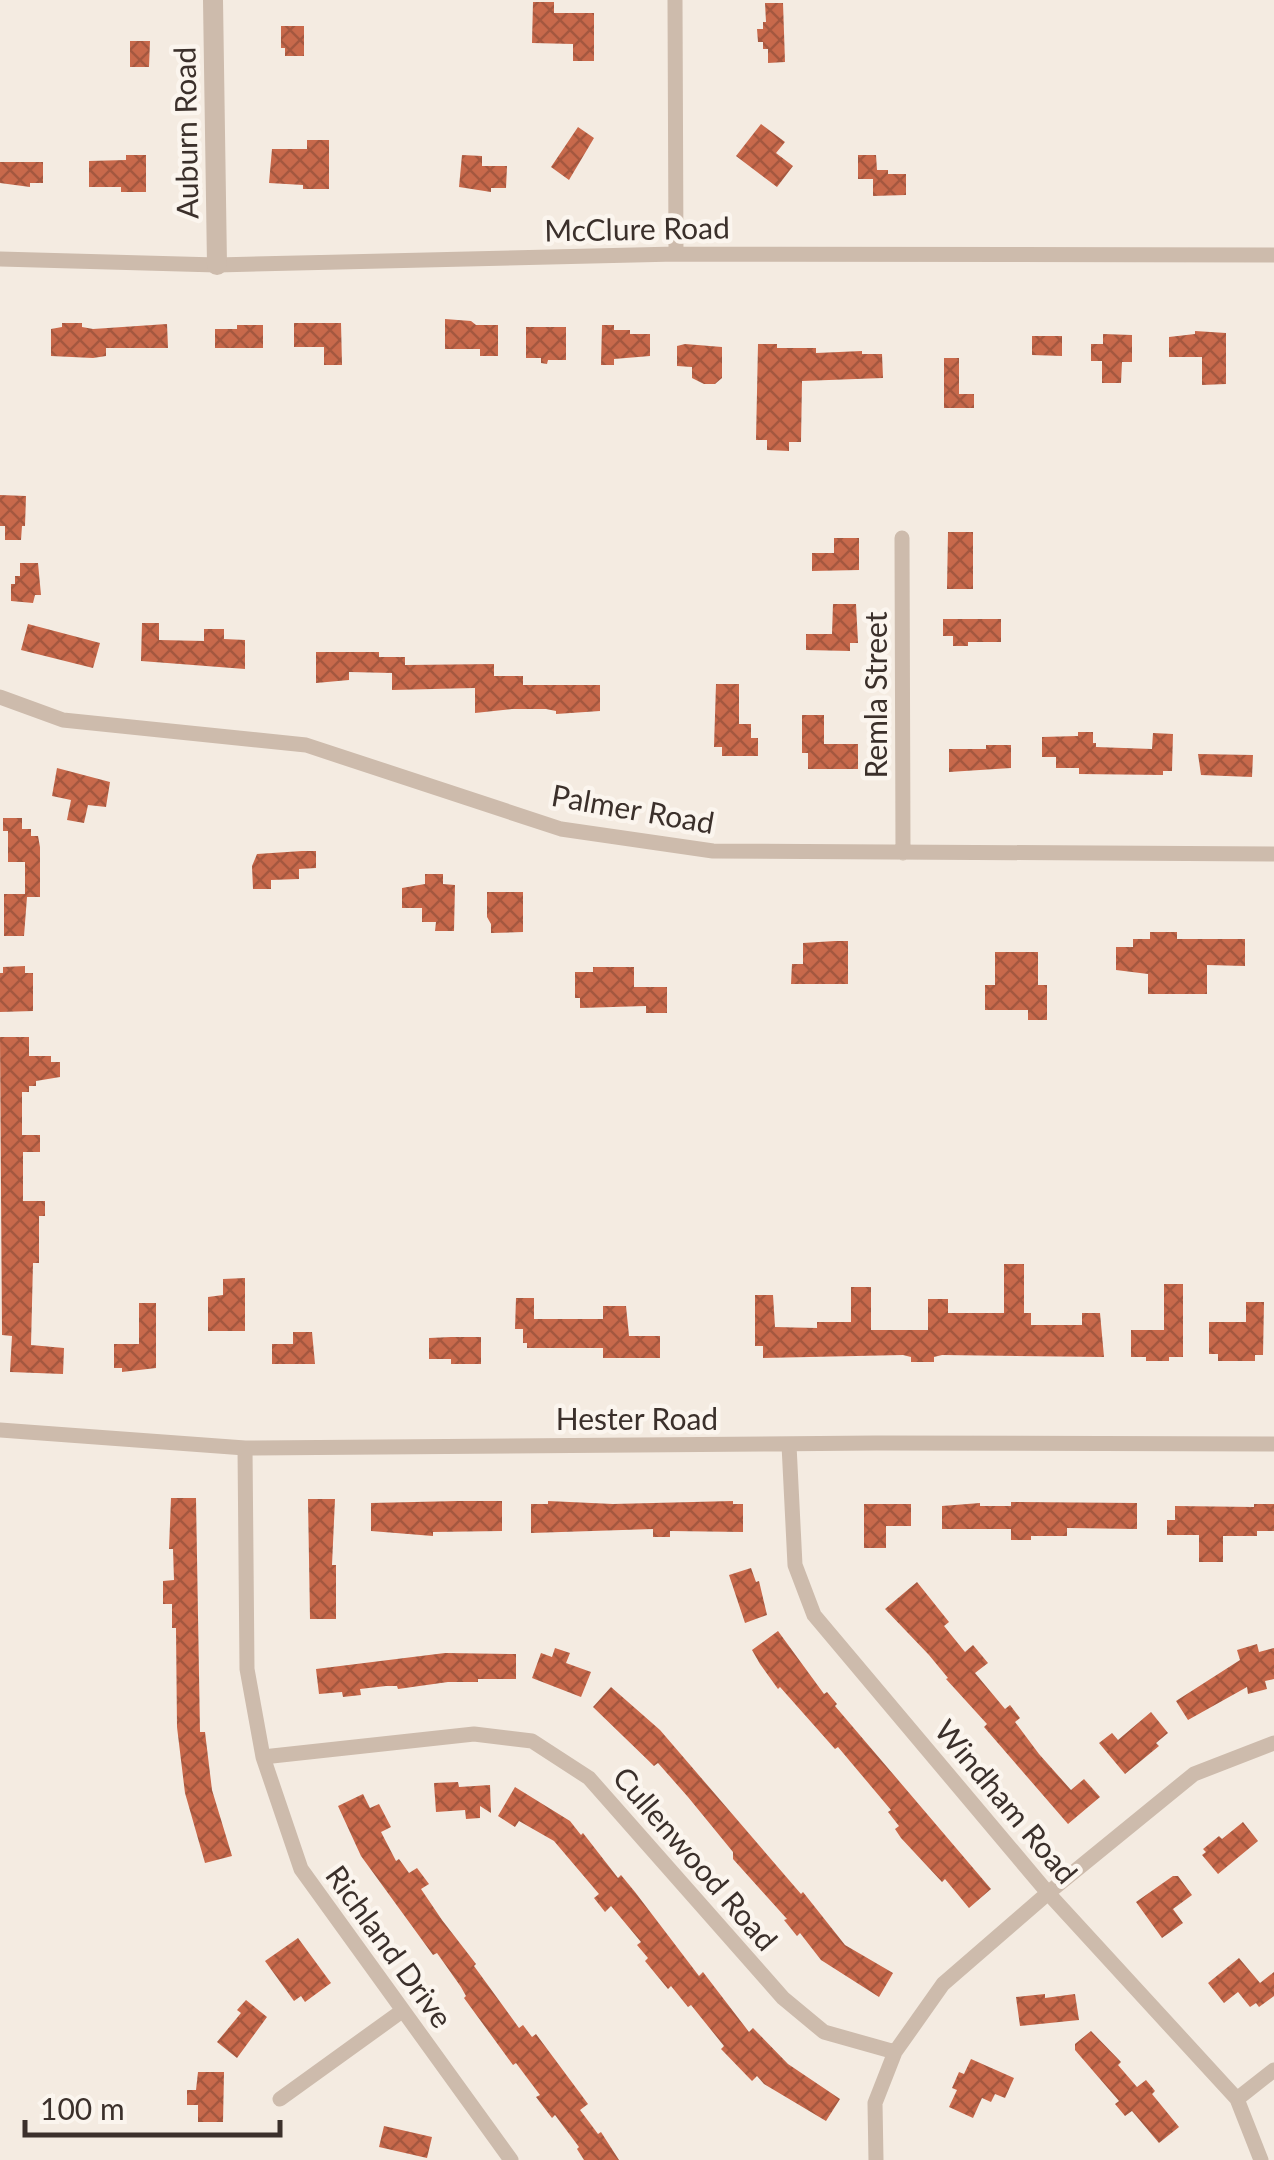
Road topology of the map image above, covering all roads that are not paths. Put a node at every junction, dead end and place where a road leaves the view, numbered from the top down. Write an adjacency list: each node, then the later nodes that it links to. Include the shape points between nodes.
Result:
1 (213, 0): 6 (street, Auburn Road)
2 (674, 0): 3 (street)
3 (676, 254): 4 (street, McClure Road); 6 (street, McClure Road)
4 (1274, 255)
5 (0, 260): 6 (street, McClure Road)
6 (218, 265)
7 (902, 538): 9 (street, Remla Street)
8 (0, 697): 9 (street, Palmer Road, via 63,720 306,745 561,829 713,852)
9 (903, 853): 10 (street, Palmer Road)
10 (1274, 854)
11 (0, 1430): 14 (street, Hester Road)
12 (789, 1444): 13 (street, Hester Road); 14 (street, Hester Road); 17 (street, Windham Road, via 795,1566 814,1615)
13 (1274, 1444)
14 (244, 1448): 16 (street, Richland Drive, via 247,1669)
15 (1274, 1743): 17 (street, via 1194,1774)
16 (263, 1757): 18 (street, Richland Drive, via 300,1869); 19 (street, Cullenwood Road, via 474,1734 532,1740 589,1778 783,1998 824,2032)
17 (1048, 1893): 19 (street, via 943,1984); 21 (street, Windham Road)
18 (402, 2011): 22 (street); 23 (street, Richland Drive)
19 (895, 2052): 24 (street, via 875,2102)
20 (1274, 2070): 21 (street)
21 (1238, 2098): 25 (street, Windham Road)
22 (280, 2099)
23 (512, 2160)
24 (876, 2160)
25 (1261, 2160)

